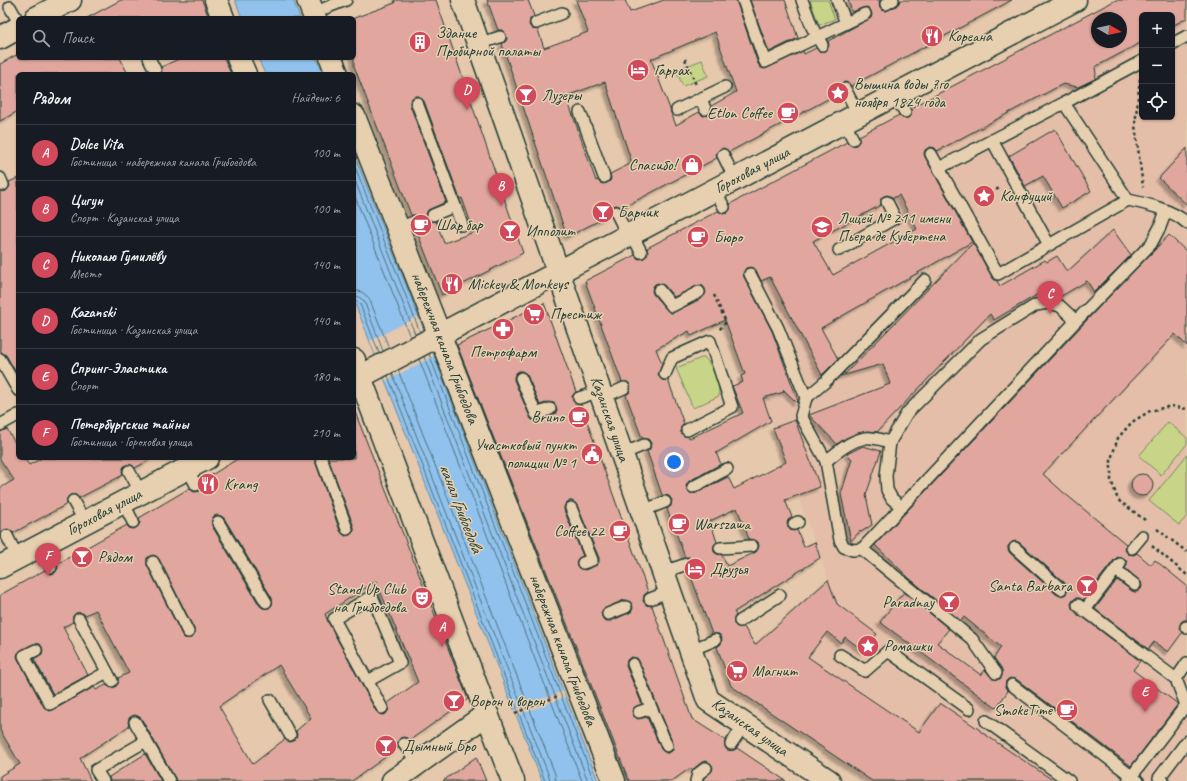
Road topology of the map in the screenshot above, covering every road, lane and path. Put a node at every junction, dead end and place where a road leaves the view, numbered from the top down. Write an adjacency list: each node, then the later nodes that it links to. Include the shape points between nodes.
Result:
1 (70, 0): 14 (street)
2 (216, 0): 15 (street)
3 (346, 0): 11 (lane)
4 (463, 0): 25 (street, Казанская улица)
5 (743, 0): 23 (lane, via 765,62)
6 (802, 0): 23 (lane)
7 (837, 0): 18 (lane)
8 (1052, 0): 41 (street, Гороховая улица)
9 (1075, 0): 41 (street, Гороховая улица, via 900,104)
10 (10, 7): 16 (lane)
11 (312, 10)
12 (562, 13): 17 (lane)
13 (865, 14): 18 (lane)
14 (40, 16)
15 (222, 16)
16 (16, 18)
17 (536, 23)
18 (846, 23): 23 (lane)
19 (16, 29): 22 (street)
20 (500, 36): 25 (lane)
21 (1187, 36): 24 (lane)
22 (0, 38)
23 (820, 41)
24 (1175, 42)
25 (478, 44): 59 (street, Казанская улица)
26 (685, 59): 37 (path)
27 (150, 60): 31 (lane)
28 (239, 60): 32 (street)
29 (332, 60): 33 (street)
30 (1139, 63): 38 (lane)
31 (155, 70)
32 (244, 72)
33 (336, 72)
34 (1139, 84): 50 (path, via 1135,125)
35 (725, 87): 37 (lane)
36 (417, 102): 51 (lane)
37 (703, 103): 39 (lane)
38 (1064, 103): 43 (lane); 48 (lane)
39 (677, 110)
40 (580, 112): 47 (lane)
41 (851, 114): 45 (street, Гороховая улица)
42 (356, 120): 65 (street, набережная канала Грибоедова, via 406,225)
43 (992, 140): 46 (lane); 57 (lane)
44 (931, 154): 46 (lane)
45 (729, 168): 56 (street, Гороховая улица); 56 (street, Гороховая улица, via 719,199)
46 (939, 168): 57 (lane, via 998,274)
47 (604, 177)
48 (1128, 200): 50 (lane); 57 (lane)
49 (887, 202): 58 (lane, via 895,218)
50 (1144, 204): 52 (lane)
51 (456, 206): 53 (lane); 55 (lane)
52 (1166, 211): 54 (lane); 64 (lane, via 1151,244)
53 (433, 215)
54 (1187, 223)
55 (462, 225)
56 (628, 231): 59 (street, Гороховая улица)
57 (1049, 245)
58 (839, 250)
59 (557, 267): 65 (street, Гороховая улица); 73 (street, Казанская улица)
60 (750, 274): 75 (lane, via 778,328)
61 (925, 280): 75 (lane, via 825,382)
62 (659, 290): 63 (lane, via 672,306)
63 (699, 292): 66 (path, via 713,293 726,322)
64 (1076, 321): 81 (lane, via 1060,306 1048,303 1036,306 981,339 907,413); 92 (lane)
65 (432, 333): 68 (street, Гороховая улица); 159 (street, набережная канала Грибоедова, via 539,575 600,729)
66 (710, 341): 69 (lane, via 672,358); 80 (lane, via 732,407)
67 (0, 359): 71 (lane)
68 (356, 371): 142 (street)
69 (665, 374)
70 (521, 378): 76 (lane, via 536,414)
71 (16, 387)
72 (624, 388): 73 (lane)
73 (601, 394): 74 (lane); 83 (street, Казанская улица)
74 (579, 398)
75 (806, 398): 86 (lane, via 801,416)
76 (550, 409)
77 (1187, 409): 98 (path, via 1171,406 1150,411 1132,422 1118,438 1111,459 1111,480 1118,500)
78 (16, 416): 79 (lane)
79 (0, 425)
80 (687, 430)
81 (890, 442): 86 (lane, via 865,438 849,444); 92 (lane, via 887,490 892,499)
82 (644, 445): 83 (lane)
83 (622, 454): 94 (street, Казанская улица)
84 (204, 460): 88 (street, Гороховая улица)
85 (322, 460): 100 (lane)
86 (826, 460): 107 (lane, via 840,540 844,547)
87 (727, 469): 89 (lane)
88 (189, 470): 90 (street, Гороховая улица)
89 (693, 487)
90 (132, 488): 95 (street, Гороховая улица); 96 (lane)
91 (665, 502): 94 (lane)
92 (902, 507): 107 (lane)
93 (571, 508): 111 (lane, via 592,560)
94 (642, 511): 116 (street, Казанская улица)
95 (79, 512): 102 (street, Гороховая улица); 109 (street, Гороховая улица)
96 (133, 522)
97 (218, 522): 119 (lane)
98 (1150, 524)
99 (1156, 528): 108 (path)
100 (347, 529)
101 (1141, 536): 106 (lane); 114 (path)
102 (40, 546): 109 (street, Гороховая улица); 113 (lane)
103 (752, 546): 104 (lane)
104 (720, 548)
105 (1015, 548): 117 (lane)
106 (1132, 548)
107 (862, 549): 131 (lane, via 972,639)
108 (1187, 552)
109 (7, 553)
110 (153, 562): 124 (lane)
111 (583, 562)
112 (687, 564): 116 (lane)
113 (51, 567)
114 (1187, 575)
115 (1135, 585): 132 (lane, via 1118,567 1081,608)
116 (661, 587): 127 (street, Казанская улица)
117 (1061, 589)
118 (780, 595): 123 (lane)
119 (266, 602)
120 (626, 608): 121 (lane)
121 (608, 614)
122 (79, 619): 126 (lane, via 110,677 50,704 24,656)
123 (740, 622)
124 (188, 632)
125 (715, 640): 127 (lane)
126 (36, 650)
127 (691, 650): 145 (street, Казанская улица, via 708,700)
128 (840, 655): 139 (lane, via 865,671 888,651)
129 (1187, 663): 132 (lane)
130 (633, 664): 138 (lane)
131 (996, 673)
132 (1176, 679): 154 (lane, via 1186,705)
133 (368, 681): 133 (lane, via 334,619 372,596 400,662); 137 (lane)
134 (1012, 685): 154 (lane)
135 (558, 696): 141 (path)
136 (270, 700): 146 (lane)
137 (382, 708)
138 (651, 708): 140 (lane); 151 (lane)
139 (969, 709)
140 (639, 712)
141 (515, 713)
142 (487, 714): 152 (street); 158 (street)
143 (986, 721): 162 (lane)
144 (135, 722): 148 (lane)
145 (744, 725): 150 (lane); 161 (street, Казанская улица)
146 (290, 735)
147 (1187, 740): 163 (lane, via 1159,778)
148 (146, 741): 155 (lane, via 96,770); 156 (lane)
149 (404, 744): 152 (lane)
150 (731, 744)
151 (667, 746)
152 (417, 763): 157 (street)
153 (706, 768): 160 (lane, via 698,774)
154 (1133, 779)
155 (103, 781)
156 (169, 781)
157 (393, 781)
158 (513, 781)
159 (614, 781)
160 (696, 781)
161 (829, 781)
162 (1069, 781)
163 (1163, 781)

